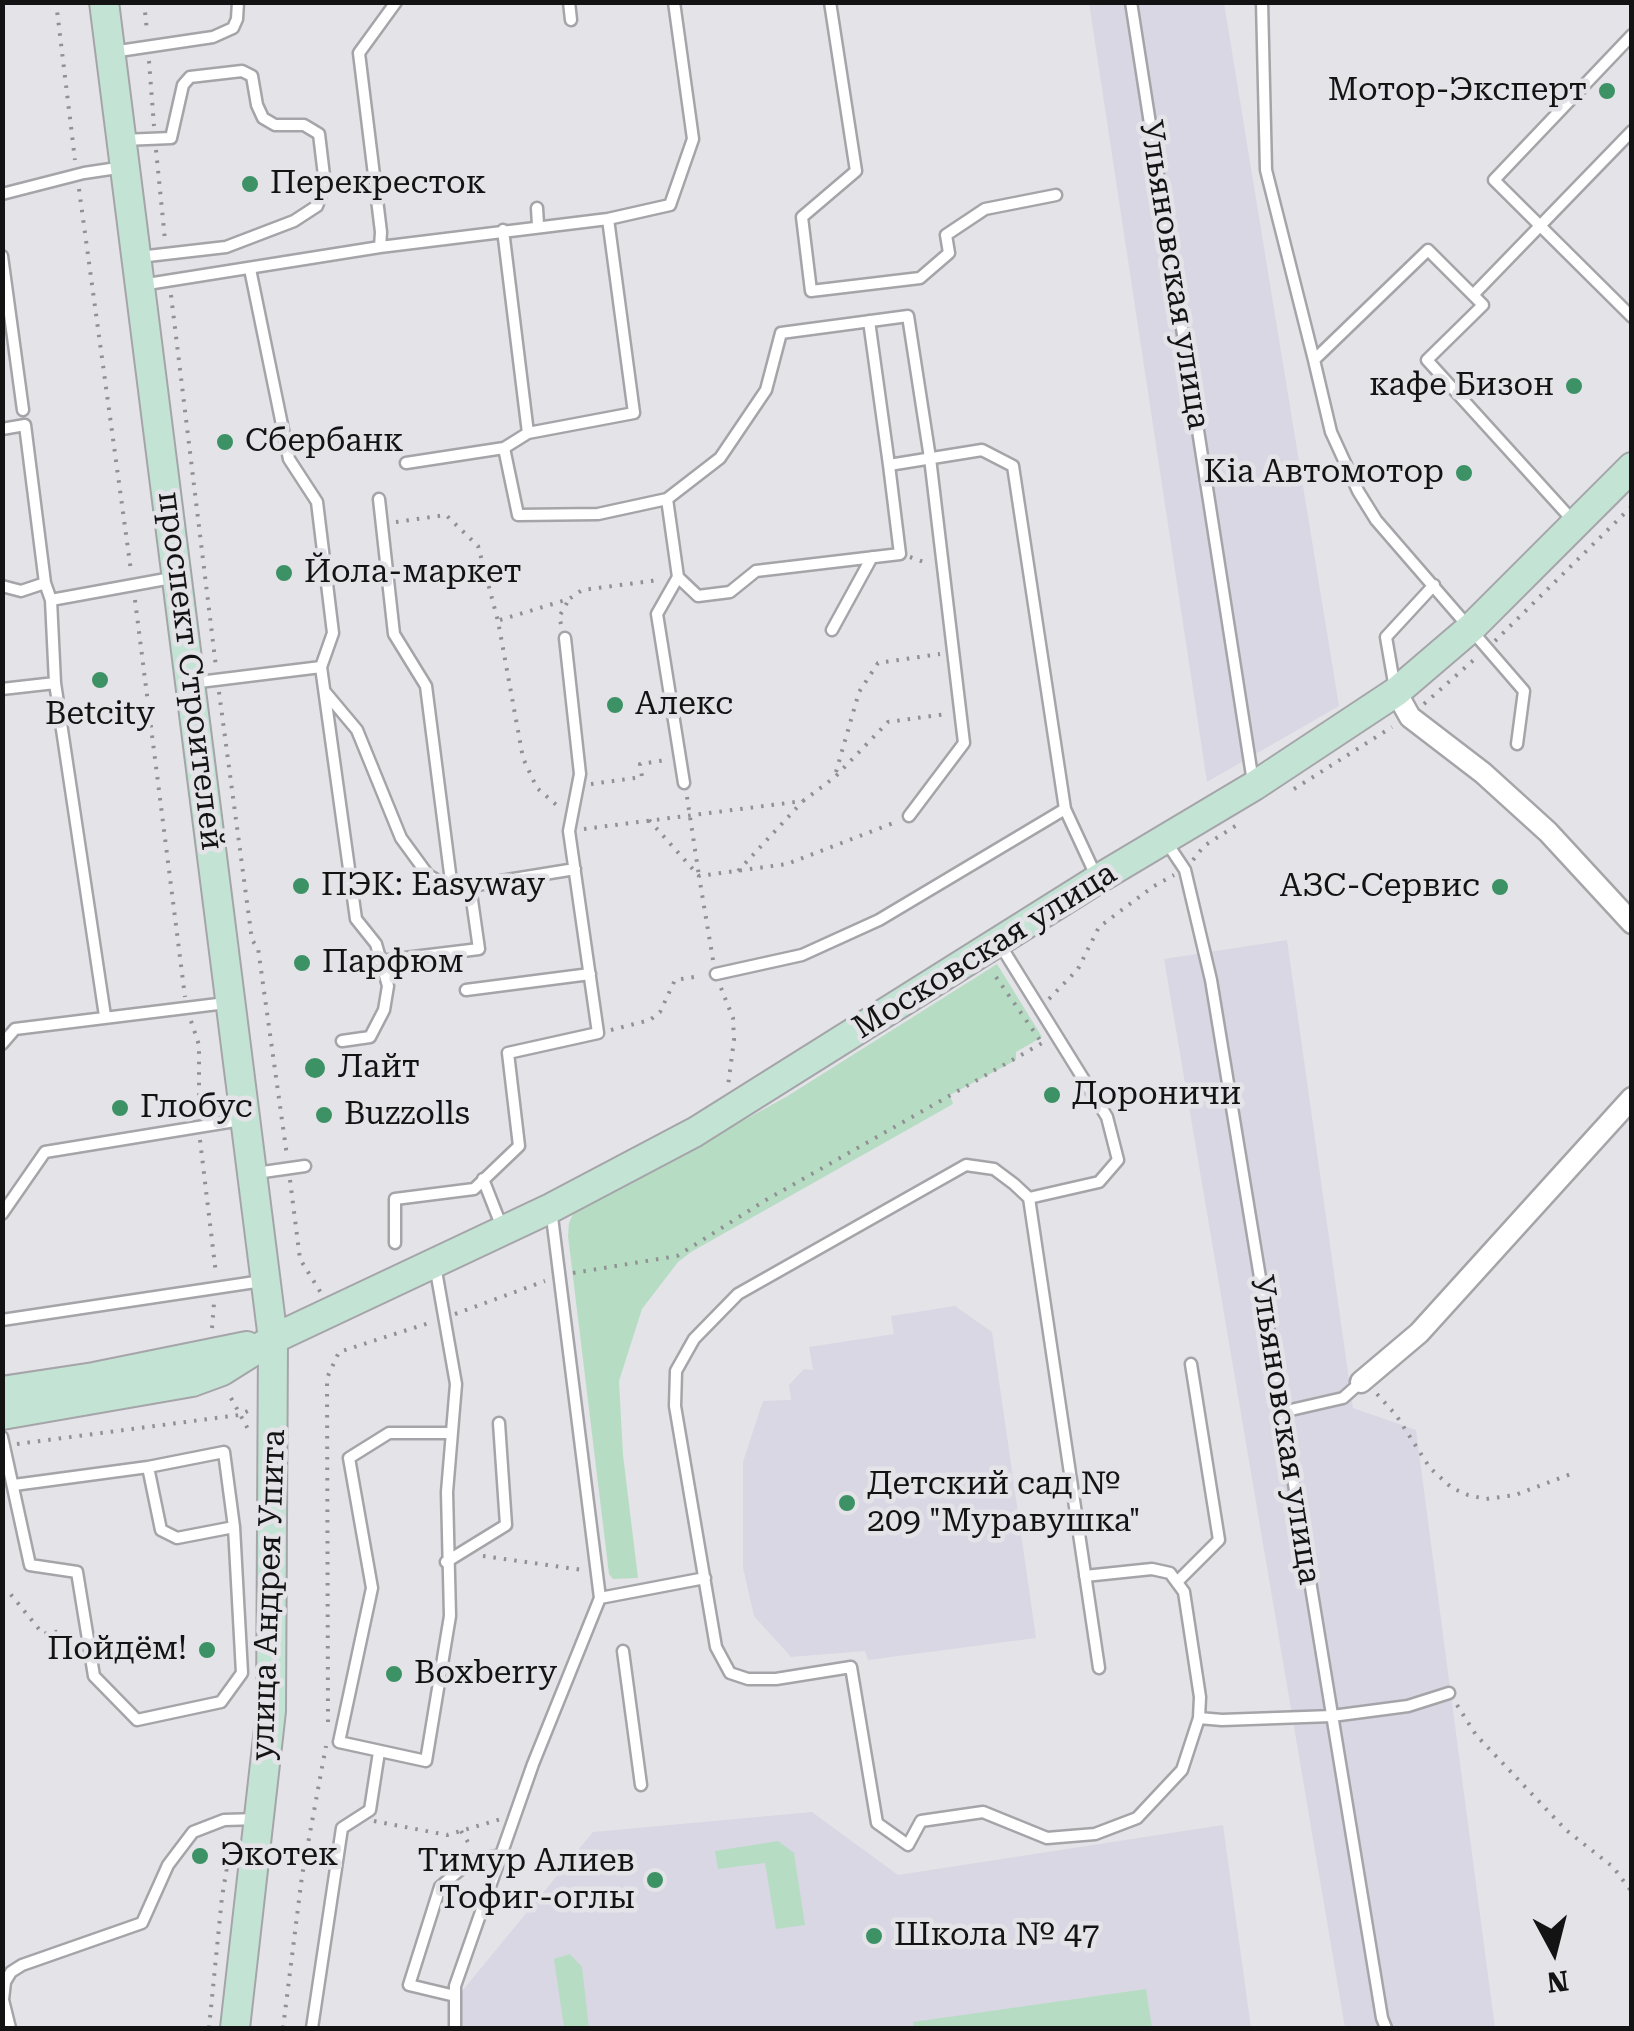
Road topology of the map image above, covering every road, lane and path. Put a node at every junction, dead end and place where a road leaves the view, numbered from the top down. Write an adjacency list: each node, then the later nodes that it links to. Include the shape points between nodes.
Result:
1 (56, 2): 18 (path)
2 (104, 2): 14 (main road, проспект Строителей)
3 (144, 2): 13 (path)
4 (238, 2): 13 (lane, via 233,28 223,33)
5 (396, 2): 26 (lane, via 359,54)
6 (568, 2): 11 (lane)
7 (674, 2): 22 (lane, via 693,138 670,205)
8 (830, 2): 20 (lane, via 856,171 802,217 811,291 920,278 949,253 946,235 985,209)
9 (1132, 2): 78 (lane, Ульяновская улица)
10 (1262, 2): 35 (lane, via 1266,170)
11 (571, 20)
12 (1632, 35): 24 (lane, via 1494,180)
13 (148, 47): 14 (lane); 16 (path)
14 (111, 52): 17 (main road, проспект Строителей)
15 (1632, 132): 24 (lane)
16 (155, 139): 17 (lane); 27 (path); 27 (lane, via 171,138 190,78 249,72 263,118 319,134 325,184 317,206 294,222 226,247)
17 (124, 154): 18 (lane); 30 (main road, проспект Строителей)
18 (77, 175): 19 (lane); 55 (path)
19 (2, 194)
20 (1056, 195)
21 (536, 208): 23 (lane)
22 (608, 219): 23 (lane); 38 (lane, via 607,250 634,413)
23 (538, 225): 25 (lane)
24 (1542, 225): 32 (lane); 33 (lane)
25 (503, 230): 26 (lane); 38 (lane)
26 (380, 247): 29 (lane)
27 (166, 254): 30 (lane)
28 (2, 256): 36 (lane)
29 (250, 270): 31 (lane); 65 (lane, via 289,459 317,502 333,633)
30 (139, 271): 31 (lane); 52 (main road, проспект Строителей)
31 (170, 281): 66 (path)
32 (1473, 295): 35 (lane, via 1428,250); 48 (lane, via 1483,305 1427,360)
33 (1632, 317)
34 (869, 321): 40 (lane, via 908,316); 42 (lane); 44 (lane, via 781,333 766,390 720,458)
35 (1314, 360): 56 (lane, via 1331,432 1358,491)
36 (24, 410)
37 (2, 429): 54 (lane, via 26,425)
38 (528, 432): 39 (lane)
39 (504, 448): 41 (lane); 44 (lane, via 518,516 598,514)
40 (930, 458): 42 (lane); 51 (lane); 81 (lane, via 982,450 1013,466)
41 (406, 463)
42 (889, 465): 49 (lane)
43 (1632, 468): 48 (main road, Московская улица)
44 (667, 499): 53 (lane)
45 (379, 500): 47 (lane)
46 (1632, 506): 63 (path)
47 (382, 524): 60 (path, via 446,515 478,546); 94 (lane, via 394,634 426,686)
48 (1576, 524): 63 (main road, Московская улица)
49 (900, 554): 50 (lane); 51 (path)
50 (872, 557): 53 (lane, via 756,571 730,592 698,596); 61 (lane)
51 (943, 569): 64 (lane)
52 (178, 577): 55 (lane); 66 (main road, проспект Строителей)
53 (678, 577): 58 (path, via 582,590); 74 (lane, via 657,614)
54 (45, 583): 57 (lane, via 21,590); 59 (lane)
55 (133, 585): 59 (lane); 103 (path)
56 (1434, 585): 63 (lane); 70 (lane, via 1386,637)
57 (2, 586)
58 (569, 599): 60 (path); 62 (path, via 559,617)
59 (51, 600): 67 (lane)
60 (498, 621): 86 (path, via 523,758)
61 (832, 630)
62 (565, 638): 86 (lane, via 580,774)
63 (1480, 638): 70 (main road, Московская улица); 70 (path); 73 (lane, via 1524,691)
64 (953, 652): 71 (lane); 75 (path, via 878,662 860,692)
65 (321, 667): 66 (lane); 69 (lane)
66 (204, 681): 102 (main road, проспект Строителей); 115 (path, via 258,948)
67 (55, 683): 68 (lane); 104 (lane)
68 (2, 689)
69 (326, 692): 94 (lane, via 356,730 401,838 428,875); 97 (lane, via 356,919)
70 (1402, 705): 78 (main road, Московская улица); 95 (street, via 1548,832)
71 (960, 712): 75 (path, via 888,722); 83 (lane, via 964,743)
72 (1390, 728): 79 (path)
73 (1518, 744)
74 (680, 758): 76 (path, via 640,764 642,777); 77 (lane)
75 (835, 777): 80 (path)
76 (601, 782)
77 (684, 783): 82 (path)
78 (1254, 786): 87 (main road, Московская улица)
79 (1282, 797)
80 (804, 801): 82 (path); 90 (path)
81 (1065, 809): 92 (lane); 99 (lane, via 879,920 802,955)
82 (690, 815): 85 (path); 91 (path)
83 (909, 816): 90 (path, via 786,864)
84 (1250, 816): 89 (path, via 1204,846)
85 (649, 820): 86 (path); 91 (path)
86 (569, 831): 88 (lane)
87 (1164, 839): 89 (lane, Ульяновская улица); 92 (main road, Московская улица)
88 (574, 869): 93 (lane); 98 (lane)
89 (1185, 870): 106 (path, via 1099,927 1078,969 1045,1002); 138 (lane, Ульяновская улица, via 1212,980)
90 (738, 871): 91 (path)
91 (699, 876): 99 (path)
92 (1098, 879): 96 (main road, Московская улица)
93 (470, 886): 94 (lane); 97 (lane, via 480,949)
94 (452, 889)
95 (1632, 923)
96 (997, 942): 106 (lane); 119 (main road, Московская улица, via 695,1132)
97 (380, 961): 107 (lane, via 388,986 384,1010 370,1037)
98 (590, 974): 101 (lane); 105 (lane)
99 (716, 974): 105 (path, via 675,980 650,1020); 110 (path, via 733,1018)
100 (996, 977): 108 (path)
101 (466, 990)
102 (232, 1002): 103 (lane); 112 (main road, проспект Строителей)
103 (187, 1007): 104 (lane); 113 (path, via 199,1045)
104 (106, 1016): 109 (lane, via 15,1029)
105 (598, 1034): 117 (lane, via 508,1053 519,1146)
106 (1057, 1034): 108 (path); 118 (lane, via 1108,1118 1118,1160 1099,1182)
107 (342, 1041)
108 (1042, 1043): 125 (path, via 678,1256)
109 (2, 1044)
110 (726, 1098)
111 (1632, 1098): 132 (street, via 1419,1334)
112 (247, 1120): 113 (lane); 116 (main road, проспект Строителей)
113 (198, 1126): 120 (lane, via 45,1152); 124 (path)
114 (305, 1166): 115 (lane)
115 (288, 1168): 116 (lane); 127 (path, via 300,1260 319,1292)
116 (254, 1173): 126 (main road, проспект Строителей)
117 (483, 1179): 121 (lane); 122 (lane, via 474,1190 395,1199)
118 (1030, 1198): 152 (lane); 153 (lane, via 994,1169 966,1165 738,1294 694,1338 676,1371 676,1406)
119 (551, 1208): 121 (main road, Московская улица); 125 (lane)
120 (2, 1214)
121 (503, 1231): 123 (main road, Московская улица)
122 (395, 1243)
123 (434, 1264): 128 (lane); 130 (main road, Московская улица)
124 (217, 1266)
125 (560, 1275): 128 (path); 151 (lane)
126 (268, 1280): 129 (lane); 130 (main road, проспект Строителей)
127 (332, 1294)
128 (443, 1318): 134 (path, via 340,1352); 143 (lane, via 456,1384)
129 (2, 1320)
130 (273, 1340): 133 (main road, Московская улица); 140 (main road, Московская улица, via 192,1382); 167 (main road, улица Андрея Упита, via 271,1711)
131 (1191, 1364): 154 (lane, via 1219,1540)
132 (1362, 1382): 138 (lane, via 1344,1398); 146 (path, via 1452,1488 1486,1499)
133 (2, 1391)
134 (326, 1391): 135 (path); 174 (path, via 328,1733)
135 (316, 1394)
136 (231, 1398): 139 (path)
137 (260, 1407): 139 (path)
138 (1282, 1412): 161 (lane, Ульяновская улица)
139 (239, 1414): 142 (path); 144 (path)
140 (2, 1415)
141 (499, 1423): 149 (lane, via 506,1525)
142 (248, 1428)
143 (452, 1433): 150 (lane); 163 (lane, via 388,1433 349,1458 372,1588 338,1742)
144 (3, 1441): 147 (lane)
145 (148, 1467): 147 (lane); 148 (lane, via 162,1530 176,1538); 148 (lane, via 224,1452)
146 (1571, 1474)
147 (14, 1485): 159 (lane, via 30,1565 78,1572)
148 (234, 1527): 159 (lane, via 242,1672 221,1702 137,1720)
149 (460, 1553): 150 (lane); 151 (path)
150 (446, 1562): 163 (lane, via 450,1616 426,1761)
151 (597, 1572): 156 (lane)
152 (1085, 1576): 154 (lane, via 1152,1569); 158 (lane)
153 (705, 1578): 156 (lane); 162 (lane, via 716,1647 730,1673 776,1679 852,1668 877,1824 908,1845 921,1821 983,1812 1047,1838 1095,1834 1137,1818 1182,1770)
154 (1177, 1582): 162 (lane, via 1184,1592)
155 (2, 1590): 159 (path, via 42,1634 62,1631)
156 (600, 1598): 165 (lane)
157 (623, 1651): 164 (lane)
158 (1099, 1668)
159 (94, 1676)
160 (1448, 1693): 161 (lane); 169 (path, via 1476,1735)
161 (1332, 1716): 162 (lane); 177 (lane, Ульяновская улица)
162 (1199, 1718)
163 (379, 1752): 166 (lane, via 370,1810)
164 (641, 1785)
165 (515, 1814): 166 (path, via 448,1835); 168 (lane)
166 (358, 1818): 175 (lane, via 342,1828)
167 (247, 1819): 171 (lane, via 193,1832 168,1866 142,1923 12,1972 3,2000); 172 (path, via 222,1897); 173 (main road, улица Андрея Упита)
168 (501, 1855): 170 (lane); 170 (lane, via 470,1861 440,1887 409,1984)
169 (1632, 1892)
170 (454, 1996): 176 (lane)
171 (10, 2028)
172 (209, 2028)
173 (235, 2028)
174 (284, 2028)
175 (312, 2028)
176 (455, 2028)
177 (1386, 2028)

